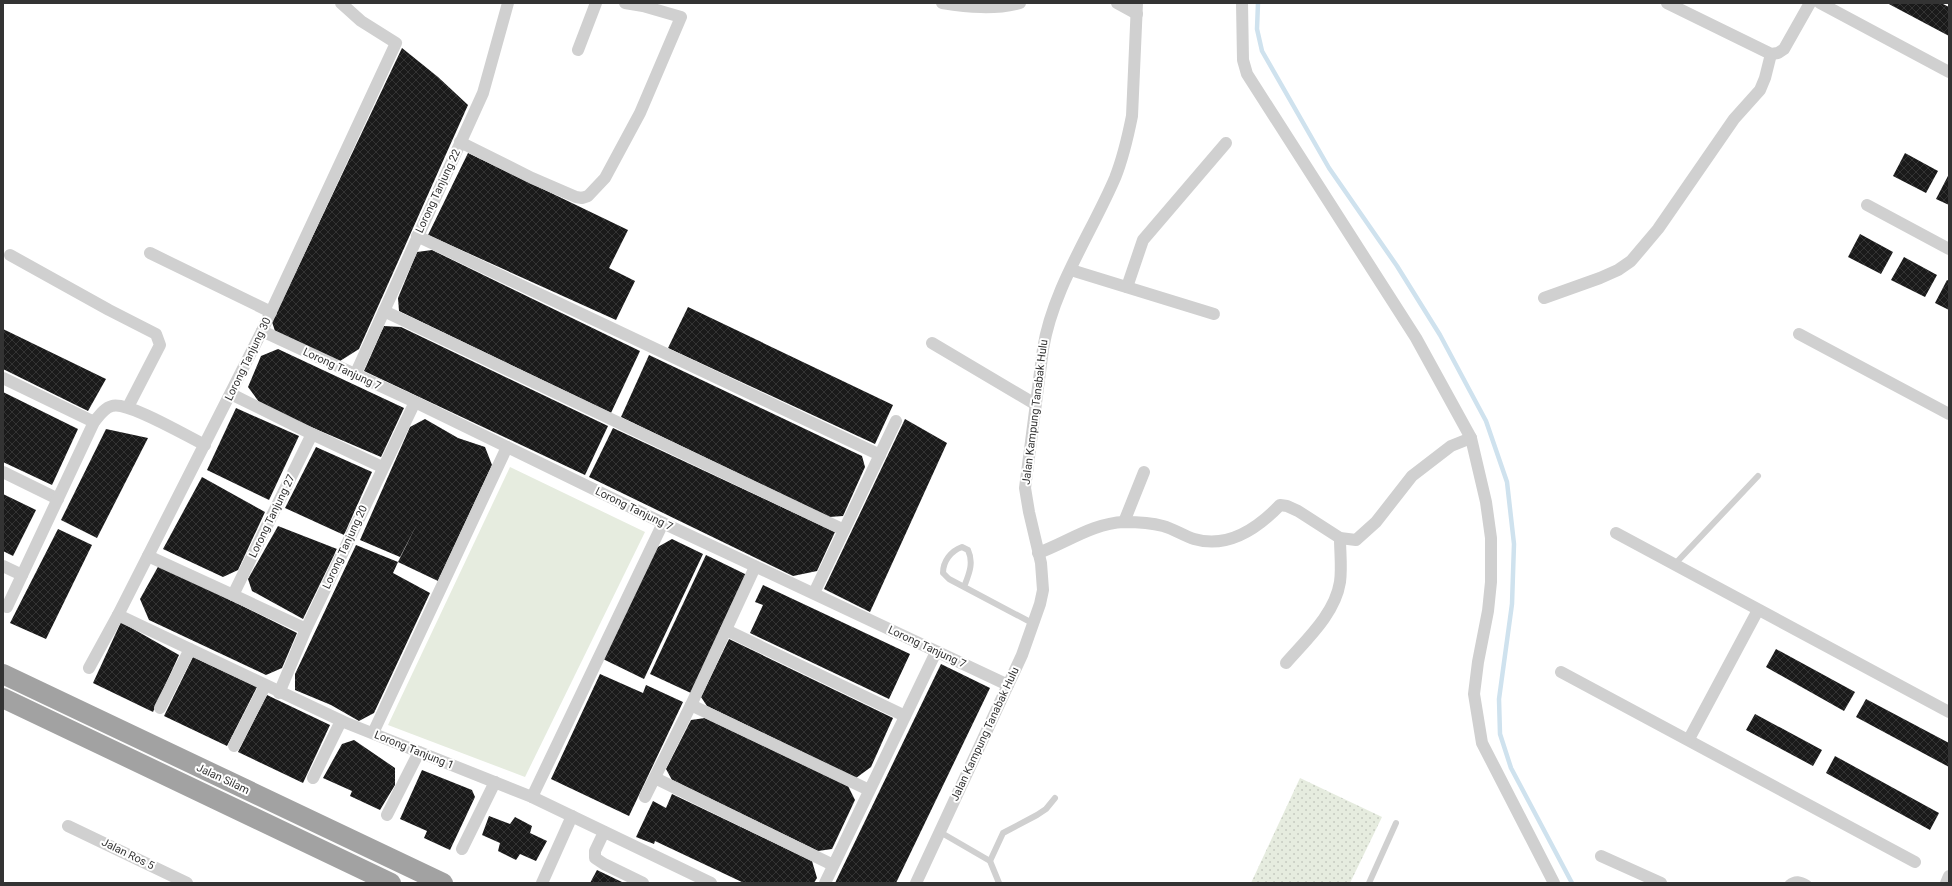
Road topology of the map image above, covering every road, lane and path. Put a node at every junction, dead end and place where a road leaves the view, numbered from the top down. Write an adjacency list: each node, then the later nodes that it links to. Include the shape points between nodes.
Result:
1 (341, 3): 27 (street, Lorong Tanjung 30, via 361,21 396,43)
2 (508, 3): 16 (street, Lorong Tanjung 22, via 482,95)
3 (596, 3): 13 (street)
4 (625, 3): 16 (street, via 681,17 640,112 602,182 588,196 576,197)
5 (942, 3): 6 (street, via 978,7)
6 (1020, 3)
7 (1117, 3): 12 (street)
8 (1242, 3): 42 (street, via 1243,60 1247,74 1416,338)
9 (1667, 3): 14 (street)
10 (1810, 3): 14 (street, via 1784,49)
11 (1820, 3): 15 (street)
12 (1137, 8): 23 (street, Jalan Kampung Tanabak Hulu, via 1129,132 1115,177)
13 (578, 50)
14 (1771, 54): 25 (street, via 1760,90 1734,119 1658,229 1631,261 1600,278)
15 (1949, 72)
16 (460, 142): 19 (street, Lorong Tanjung 22)
17 (1226, 143): 24 (street, via 1143,240)
18 (1867, 205): 20 (street)
19 (417, 236): 26 (street, Lorong Tanjung 22); 45 (street)
20 (1949, 249)
21 (150, 253): 27 (street)
22 (10, 255): 37 (street, via 156,334 160,345)
23 (1071, 270): 24 (street); 36 (street, Jalan Kampung Tanabak Hulu, via 1046,330)
24 (1126, 287): 28 (street)
25 (1544, 298)
26 (384, 311): 32 (street, Lorong Tanjung 22); 53 (street)
27 (271, 312): 29 (street, Lorong Tanjung 30)
28 (1214, 314)
29 (262, 331): 32 (street, Lorong Tanjung 7); 34 (street, Lorong Tanjung 30)
30 (1799, 334): 38 (street)
31 (932, 344): 36 (street)
32 (355, 375): 35 (street, Lorong Tanjung 7)
33 (3, 378): 40 (street)
34 (231, 394): 41 (street); 43 (street, Lorong Tanjung 30)
35 (415, 402): 44 (street, Lorong Tanjung 7); 46 (street, Lorong Tanjung 20)
36 (1035, 404): 56 (street, Jalan Kampung Tanabak Hulu, via 1026,488)
37 (128, 407): 40 (street, via 113,406 103,411); 43 (street)
38 (1949, 414)
39 (896, 421): 45 (street)
40 (94, 422): 50 (street)
41 (312, 434): 46 (street); 64 (street, Lorong Tanjung 27)
42 (1471, 438): 55 (street, via 1450,446 1412,476 1376,522 1356,540); 119 (street, via 1486,502 1491,538 1488,611 1474,694 1482,743)
43 (205, 445): 57 (street, Lorong Tanjung 30)
44 (507, 447): 52 (street, Lorong Tanjung 7); 86 (street)
45 (880, 455): 53 (street)
46 (382, 467): 69 (street, Lorong Tanjung 20)
47 (3, 472): 50 (street)
48 (1144, 472): 51 (street)
49 (1758, 476): 58 (lane)
50 (58, 498): 61 (street)
51 (1124, 522): 55 (street, via 1163,526 1195,539 1211,541 1246,534 1280,504 1298,511); 56 (street, via 1104,525)
52 (663, 523): 60 (street, Lorong Tanjung 7); 94 (street)
53 (844, 530): 63 (street)
54 (1616, 533): 58 (street)
55 (1340, 538): 73 (street, via 1340,580 1336,598 1319,624)
56 (1038, 553): 68 (street, Jalan Kampung Tanabak Hulu, via 1043,590)
57 (148, 556): 64 (street); 67 (street, Lorong Tanjung 30)
58 (1674, 564): 66 (street)
59 (3, 566): 61 (street)
60 (755, 567): 63 (street, Lorong Tanjung 7); 70 (street)
61 (22, 575): 65 (street)
62 (964, 587): 62 (lane, via 943,573 947,560 955,550 962,547 968,550 972,566); 68 (lane)
63 (814, 593): 72 (street, Lorong Tanjung 7)
64 (233, 595): 69 (street)
65 (7, 607)
66 (1758, 610): 83 (street); 87 (street)
67 (118, 615): 71 (street, Lorong Tanjung 1); 74 (street, Lorong Tanjung 30)
68 (1034, 624): 77 (street, Jalan Kampung Tanabak Hulu)
69 (306, 629): 79 (street, Lorong Tanjung 20)
70 (726, 630): 81 (street); 84 (street)
71 (190, 649): 78 (street, Lorong Tanjung 1); 82 (street)
72 (936, 652): 77 (street, Lorong Tanjung 7); 84 (street)
73 (1286, 663)
74 (89, 668)
75 (1561, 672): 87 (street)
76 (3, 674): 111 (highway, Jalan Silam)
77 (1008, 685): 102 (street, Jalan Kampung Tanabak Hulu)
78 (265, 686): 79 (street, Lorong Tanjung 1); 88 (street)
79 (279, 693): 85 (street, Lorong Tanjung 1)
80 (3, 698): 110 (highway, Jalan Silam)
81 (691, 705): 91 (street); 93 (street)
82 (160, 708)
83 (1949, 712)
84 (905, 716): 93 (street)
85 (341, 721): 86 (street, Lorong Tanjung 1); 90 (street)
86 (373, 733): 89 (street, Lorong Tanjung 1)
87 (1690, 739): 106 (street)
88 (234, 746)
89 (419, 752): 92 (street, Lorong Tanjung 1); 97 (street)
90 (313, 778)
91 (655, 778): 95 (street); 107 (street)
92 (495, 782): 94 (street, Lorong Tanjung 1); 103 (street)
93 (870, 790): 107 (street)
94 (532, 797): 98 (street, Lorong Tanjung 1)
95 (644, 798)
96 (1055, 798): 105 (lane, via 1037,815 1003,833)
97 (387, 815)
98 (572, 816): 101 (street, Lorong Tanjung 1); 112 (street)
99 (1396, 823): 118 (lane)
100 (68, 826): 109 (street, Jalan Ros 5)
101 (604, 832): 113 (street, via 595,851 595,858); 114 (street, Lorong Tanjung 1)
102 (940, 832): 105 (lane); 116 (street, Jalan Kampung Tanabak Hulu)
103 (462, 849)
104 (1601, 856): 120 (street)
105 (990, 861): 117 (lane)
106 (1915, 862)
107 (833, 865): 115 (street)
108 (1949, 876): 123 (street)
109 (186, 883)
110 (391, 883)
111 (443, 883)
112 (542, 883)
113 (643, 883)
114 (711, 883)
115 (825, 883)
116 (916, 883)
117 (999, 883)
118 (1369, 883)
119 (1554, 883)
120 (1661, 883)
121 (1788, 883): 122 (lane, via 1794,879)
122 (1808, 883)
123 (1946, 883)

